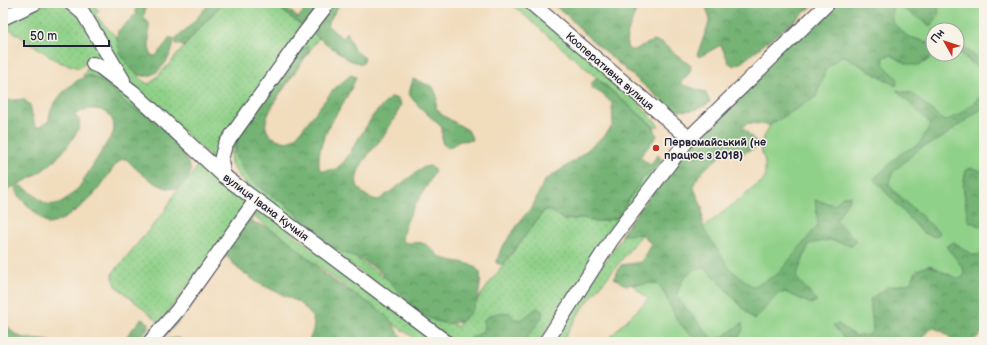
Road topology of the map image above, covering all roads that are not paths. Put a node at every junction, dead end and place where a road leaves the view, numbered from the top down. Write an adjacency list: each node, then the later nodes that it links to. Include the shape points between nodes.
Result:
1 (35, 3): 6 (street)
2 (72, 3): 8 (street, via 83,13)
3 (328, 3): 10 (street, via 225,146 221,160)
4 (531, 3): 9 (street, Кооперативна вулиця)
5 (828, 3): 9 (street)
6 (3, 18)
7 (93, 64): 8 (street, вулиця Івана Кучмія)
8 (127, 87): 10 (street, вулиця Івана Кучмія)
9 (689, 138): 14 (street, via 612,239)
10 (224, 176): 11 (street, вулиця Івана Кучмія)
11 (256, 200): 12 (street, via 177,311); 13 (street, вулиця Івана Кучмія)
12 (150, 342)
13 (446, 342)
14 (546, 342)

